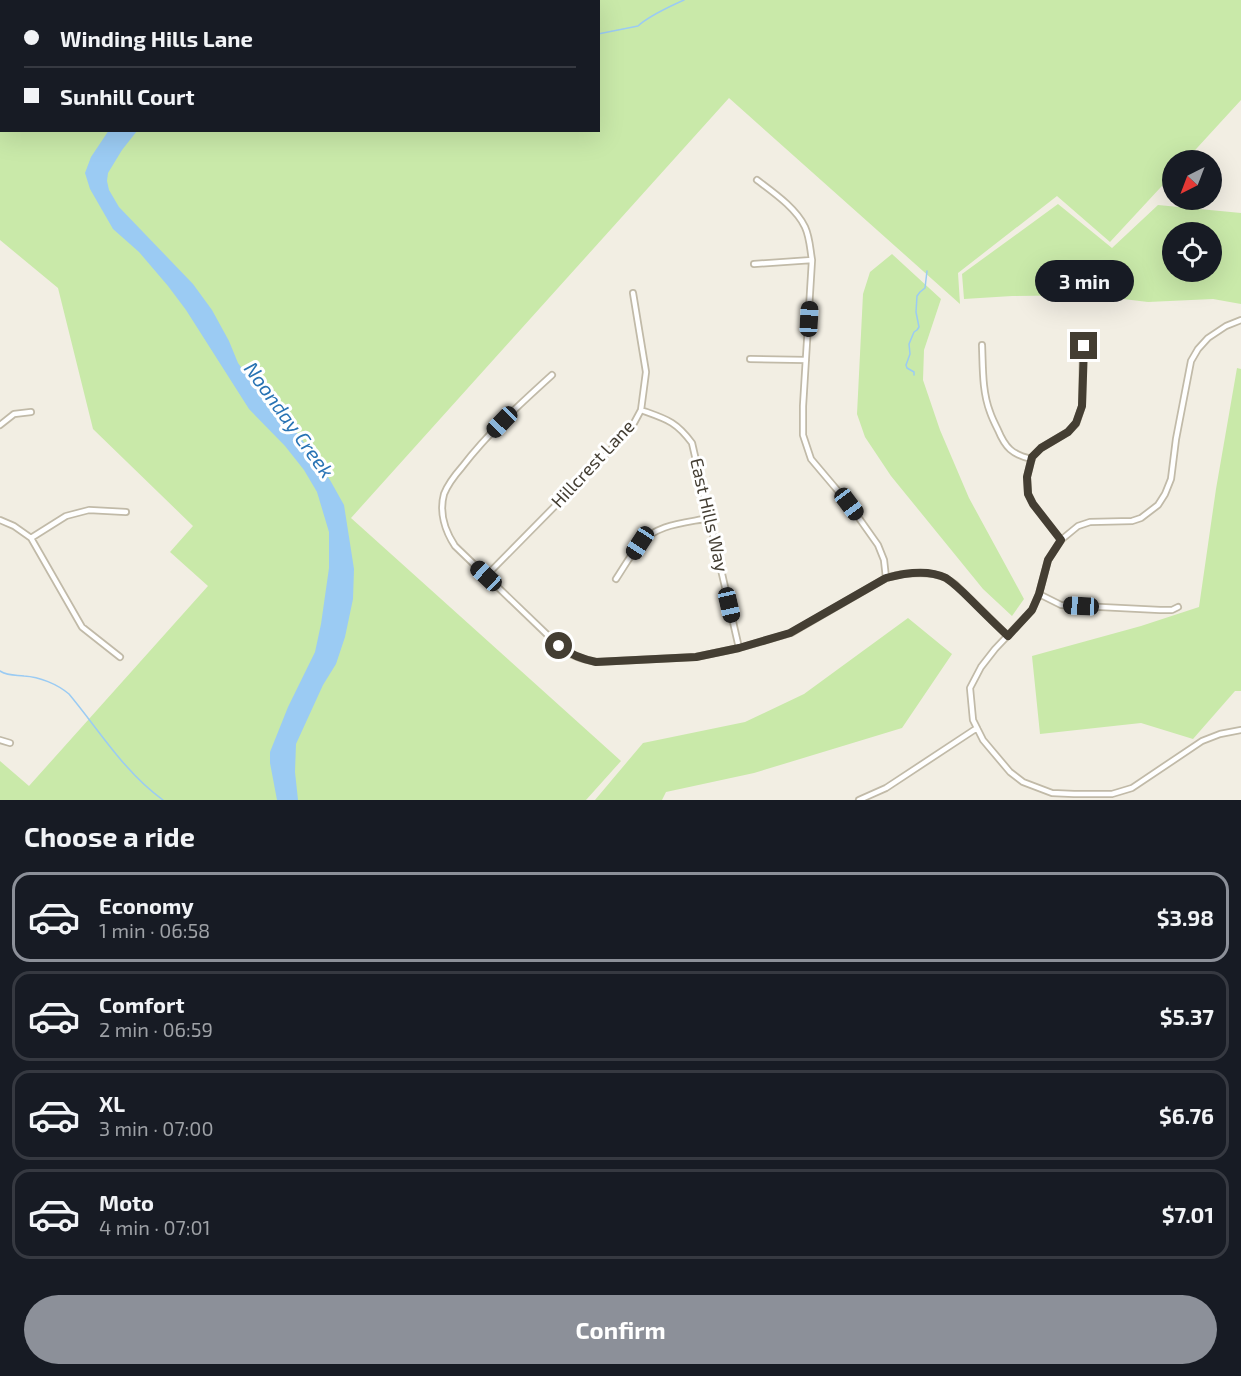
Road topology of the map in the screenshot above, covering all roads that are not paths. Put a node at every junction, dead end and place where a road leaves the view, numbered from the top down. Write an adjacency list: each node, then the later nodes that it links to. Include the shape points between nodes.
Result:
1 (757, 180): 2 (street, via 781,199 806,228)
2 (812, 260): 3 (street); 9 (street)
3 (754, 264)
4 (633, 293): 11 (street, Hillcrest Lane, via 646,372)
5 (1241, 320): 19 (street, via 1208,338 1191,361 1171,479 1158,505 1132,521 1078,526)
6 (1083, 344): 14 (street, via 1082,406 1076,423)
7 (982, 345): 14 (street, via 989,411 1009,449)
8 (750, 359): 9 (street)
9 (806, 360): 21 (street, via 803,435 811,459 878,544)
10 (552, 375): 20 (street, via 473,453 445,493 442,504 448,537)
11 (641, 410): 16 (street, East Hills Way, via 670,421 692,443); 20 (street, Hillcrest Lane, via 620,440)
12 (32, 411): 13 (street, via 14,414)
13 (0, 425)
14 (1032, 459): 19 (street, via 1028,494)
15 (126, 512): 18 (street, via 89,510 66,516)
16 (709, 518): 22 (street, via 663,528 647,537); 26 (street, East Hills Way)
17 (0, 520): 18 (street)
18 (31, 538): 27 (street, via 82,627)
19 (1061, 540): 23 (street, via 1048,560)
20 (486, 576): 26 (street, via 559,646 580,658 596,662 696,657)
21 (886, 578): 25 (street, via 920,573 944,578); 26 (street, via 790,633)
22 (616, 579)
23 (1039, 594): 24 (street, via 1061,605 1160,610); 25 (street, via 1032,610)
24 (1178, 607)
25 (1008, 636): 28 (street, via 981,667 970,688)
26 (739, 648)
27 (120, 657)
28 (977, 728): 32 (street, via 982,740 1010,772 1023,782); 33 (street, via 886,788)
29 (1241, 730): 32 (street, via 1202,741 1132,788 1104,795)
30 (0, 740): 31 (street)
31 (10, 743)
32 (1052, 793): 34 (street)
33 (859, 800)
34 (1050, 800)

